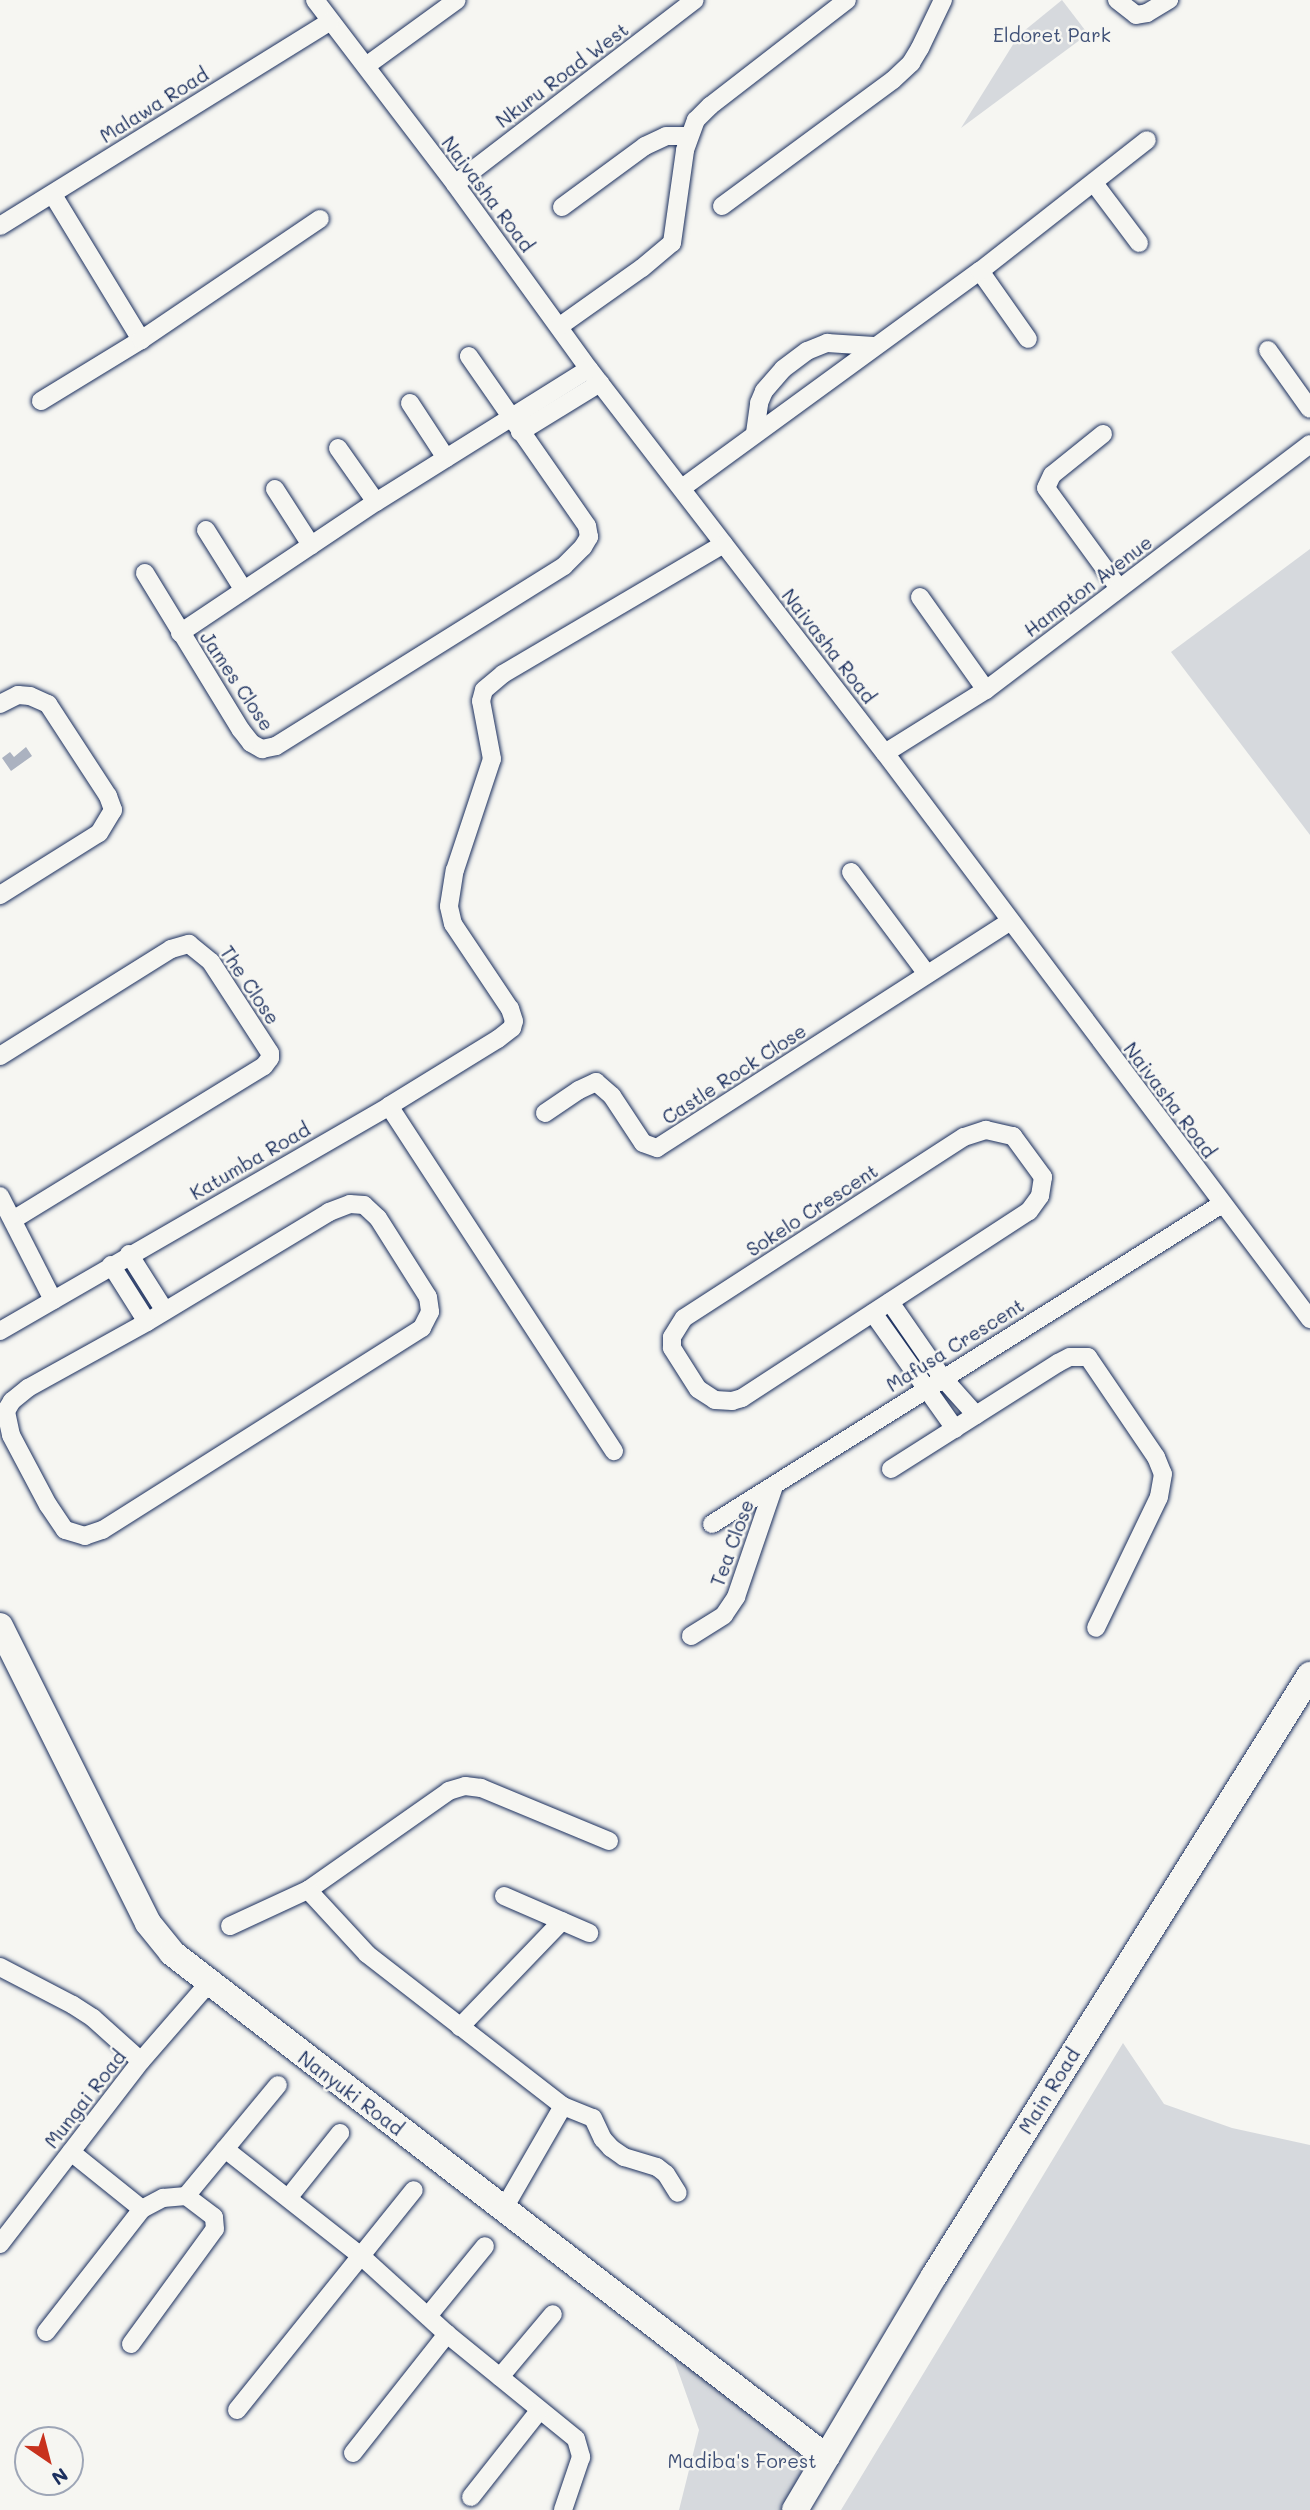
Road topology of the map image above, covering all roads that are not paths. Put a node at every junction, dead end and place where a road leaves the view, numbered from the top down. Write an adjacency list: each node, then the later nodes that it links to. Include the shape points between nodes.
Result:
1 (314, 0): 8 (street, Naivasha Road)
2 (457, 0): 9 (street)
3 (695, 0): 13 (street, Nkuru Road West)
4 (847, 0): 10 (street, via 710,106)
5 (943, 0): 15 (street, via 911,63)
6 (1116, 0): 7 (street, via 1136,15)
7 (1169, 0)
8 (330, 21): 9 (street, Naivasha Road); 14 (street, Malawa Road)
9 (366, 66): 13 (street, Naivasha Road)
10 (688, 136): 16 (street, via 666,136 645,146); 21 (street, via 672,243)
11 (1147, 140): 12 (street)
12 (1094, 183): 19 (street); 20 (street)
13 (455, 184): 21 (street, Naivasha Road)
14 (53, 195): 18 (street, Malawa Road); 23 (street)
15 (722, 206)
16 (562, 207)
17 (320, 219): 23 (street)
18 (0, 226)
19 (1139, 243)
20 (980, 271): 22 (street); 24 (street)
21 (560, 326): 27 (street, Naivasha Road)
22 (1028, 339)
23 (141, 340): 28 (street)
24 (874, 346): 32 (street); 32 (street, via 827,343 807,351 764,391)
25 (1268, 350): 30 (street)
26 (469, 356): 31 (street)
27 (594, 376): 31 (street, James Close); 37 (street, Naivasha Road)
28 (41, 401)
29 (410, 403): 36 (street)
30 (1310, 409)
31 (515, 425): 36 (street, James Close); 47 (street, James Close, via 587,526 589,537 583,547 564,566 276,746 262,749 251,743)
32 (755, 433): 37 (street)
33 (1103, 434): 44 (street, via 1052,475 1046,488)
34 (1310, 444): 44 (street, Hampton Avenue)
35 (338, 448): 39 (street)
36 (446, 458): 39 (street, James Close)
37 (682, 488): 41 (street, Naivasha Road)
38 (275, 489): 42 (street)
39 (376, 502): 42 (street, James Close)
40 (206, 530): 45 (street)
41 (724, 544): 50 (street, Naivasha Road); 56 (street, Katumba Road, via 503,674 484,690 481,701 492,759 455,870 449,906 453,924 514,1021 498,1039)
42 (311, 545): 45 (street, James Close)
43 (145, 573): 47 (street)
44 (1119, 588): 48 (street, Hampton Avenue)
45 (243, 589): 47 (street, James Close)
46 (920, 597): 48 (street)
47 (180, 633)
48 (986, 690): 50 (street, Hampton Avenue)
49 (0, 704): 52 (street, via 18,695 48,704 113,810 99,833)
50 (886, 753): 53 (street, Naivasha Road)
51 (851, 872): 54 (street)
52 (0, 895)
53 (1010, 920): 54 (street, Castle Rock Close); 59 (street, Naivasha Road)
54 (927, 974): 57 (street, Castle Rock Close, via 657,1148 643,1143 612,1096 596,1082)
55 (0, 1056): 60 (street, The Close, via 171,949 189,944 211,962 270,1053 264,1066)
56 (388, 1107): 61 (street, Katumba Road); 74 (street)
57 (545, 1113)
58 (0, 1196): 60 (street)
59 (1222, 1203): 67 (street, Naivasha Road); 70 (street, Mafusa Crescent)
60 (14, 1219): 63 (street)
61 (129, 1254): 62 (street, Katumba Road); 65 (street)
62 (111, 1265): 63 (street, Katumba Road); 68 (street)
63 (53, 1300): 69 (street, Katumba Road)
64 (890, 1302): 66 (street, Sokelo Crescent); 66 (street, Sokelo Crescent, via 1035,1206 1043,1177 1013,1136 986,1130 964,1137 684,1318 672,1337 672,1348 698,1389 732,1402); 70 (street)
65 (165, 1311): 68 (street); 68 (street, via 328,1212 350,1204 364,1205 379,1218 431,1305 422,1328 398,1344 102,1530 85,1536 72,1533 59,1523 11,1434 8,1407 28,1388)
66 (873, 1313): 71 (street)
67 (1310, 1319)
68 (147, 1322)
69 (0, 1331)
70 (942, 1377): 71 (street, Mafusa Crescent); 72 (street)
71 (924, 1389): 73 (street); 76 (street, Mafusa Crescent)
72 (976, 1415): 73 (street); 79 (street, via 1058,1363 1070,1357 1088,1357 1157,1457 1163,1474 1159,1497)
73 (955, 1429): 75 (street)
74 (614, 1451)
75 (891, 1469)
76 (774, 1486): 77 (street, Mafusa Crescent); 80 (street, Tea Close, via 736,1597 724,1615)
77 (712, 1524)
78 (0, 1626): 89 (street, Nanyuki Road, via 148,1923 172,1953)
79 (1096, 1628)
80 (691, 1636)
81 (1310, 1675): 115 (street, Main Road, via 948,2253)
82 (610, 1841): 83 (street, via 481,1788 465,1786 449,1791)
83 (308, 1891): 86 (street); 90 (street, via 367,1954)
84 (504, 1896): 85 (street)
85 (562, 1921): 87 (street); 90 (street)
86 (230, 1926)
87 (589, 1933)
88 (0, 1967): 91 (street, via 73,2004)
89 (208, 1984): 91 (street, Mungai Road); 102 (street, Nanyuki Road)
90 (460, 2027): 93 (street)
91 (141, 2061): 96 (street, Mungai Road)
92 (278, 2085): 95 (street)
93 (563, 2106): 98 (street, via 593,2118 611,2148 657,2167); 102 (street)
94 (340, 2133): 100 (street)
95 (225, 2150): 99 (street); 100 (street)
96 (71, 2152): 101 (street); 103 (street, Mungai Road)
97 (414, 2190): 105 (street)
98 (678, 2193)
99 (186, 2196): 101 (street, via 163,2198); 110 (street, via 214,2217 215,2229)
100 (289, 2197): 105 (street)
101 (142, 2209): 108 (street)
102 (503, 2210): 115 (street, Nanyuki Road)
103 (0, 2244)
104 (485, 2246): 107 (street)
105 (361, 2256): 107 (street); 112 (street)
106 (553, 2314): 111 (street)
107 (428, 2316): 109 (street)
108 (46, 2332)
109 (447, 2334): 111 (street); 114 (street)
110 (131, 2344)
111 (500, 2377): 113 (street)
112 (237, 2410)
113 (539, 2412): 116 (street); 117 (street, via 576,2439 581,2452)
114 (353, 2454)
115 (826, 2457): 118 (street, Main Road)
116 (471, 2497)
117 (563, 2510)
118 (795, 2510)

